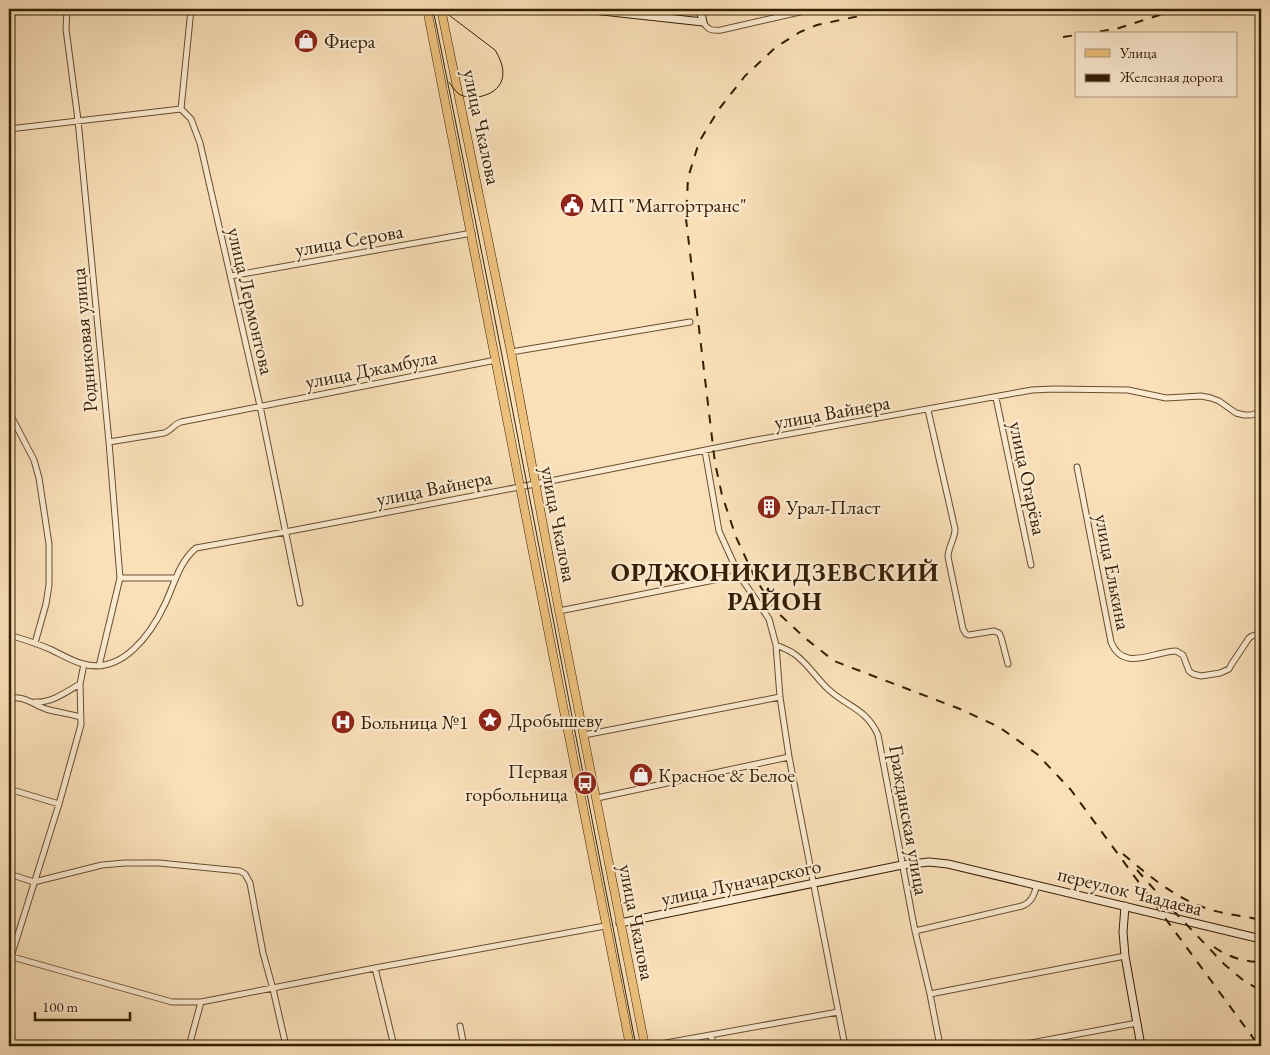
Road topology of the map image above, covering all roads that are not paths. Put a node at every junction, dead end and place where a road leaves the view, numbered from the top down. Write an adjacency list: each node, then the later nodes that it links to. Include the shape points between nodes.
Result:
1 (68, 9): 10 (street, Родниковая улица, via 66,29)
2 (190, 9): 9 (street)
3 (427, 9): 12 (main road, улица Чкалова)
4 (441, 9): 15 (main road, улица Чкалова)
5 (584, 9): 8 (street)
6 (700, 9): 8 (street)
7 (813, 9): 8 (street, via 716,31 707,28)
8 (703, 22)
9 (181, 109): 10 (street); 13 (street, улица Лермонтова, via 191,119 200,142)
10 (78, 120): 11 (street); 22 (street, Родниковая улица)
11 (9, 129)
12 (472, 233): 13 (street, улица Серова); 16 (main road, улица Чкалова)
13 (231, 276): 18 (street, улица Лермонтова)
14 (690, 322): 15 (street)
15 (511, 352): 25 (main road, улица Чкалова)
16 (496, 360): 18 (street, улица Джамбула); 26 (main road, улица Чкалова)
17 (996, 398): 19 (street, улица Вайнера); 21 (street, улица Вайнера, via 1032,390 1128,390 1166,398 1201,396 1219,401 1236,413 1251,415); 28 (street, улица Огарёва)
18 (260, 406): 22 (street, улица Джамбула, via 181,422 164,433); 27 (street, улица Лермонтова)
19 (928, 410): 23 (street, улица Вайнера); 39 (street, via 955,533 948,557 963,629 969,635 998,633)
20 (9, 412): 36 (street, via 34,460 49,544 49,585)
21 (1261, 412)
22 (109, 442): 30 (street, Родниковая улица)
23 (705, 451): 25 (street, улица Вайнера); 29 (street, via 719,531)
24 (1077, 467): 34 (street, улица Елькина, via 1111,642 1120,655 1136,659 1176,651 1183,655 1189,671 1201,676 1229,669 1249,638)
25 (535, 484): 26 (street, улица Вайнера); 33 (main road, улица Чкалова)
26 (520, 487): 27 (street, улица Вайнера); 58 (main road, улица Чкалова)
27 (285, 532): 31 (street, улица Вайнера, via 196,548); 32 (street, улица Лермонтова)
28 (1031, 566)
29 (739, 575): 33 (street); 37 (street, via 769,619)
30 (120, 578): 31 (street); 40 (street, Родниковая улица)
31 (175, 578): 40 (street, улица Вайнера, via 156,621 140,643 116,661)
32 (300, 603)
33 (559, 611): 46 (main road, улица Чкалова)
34 (1261, 633)
35 (9, 635): 36 (street, улица Вайнера)
36 (35, 643): 38 (street, улица Вайнера)
37 (776, 645): 42 (street); 51 (street, Гражданская улица, via 794,654 828,690 868,718 874,726 883,758)
38 (84, 664): 40 (street, улица Вайнера); 41 (street)
39 (1008, 664)
40 (98, 666)
41 (80, 684): 44 (street, via 50,700); 45 (street)
42 (780, 697): 46 (street); 47 (street)
43 (9, 698): 44 (street)
44 (32, 702): 45 (street)
45 (81, 717): 50 (street)
46 (584, 735): 49 (main road, улица Чкалова)
47 (789, 757): 49 (street); 54 (street)
48 (9, 788): 50 (street)
49 (596, 798): 57 (main road, улица Чкалова)
50 (59, 804): 53 (street)
51 (902, 866): 54 (street, улица Луначарского); 55 (street, улица Луначарского, via 928,862 948,864); 59 (street, Гражданская улица)
52 (9, 874): 53 (street)
53 (34, 882): 62 (street); 64 (street, via 102,865 125,863 240,871 250,883)
54 (813, 884): 57 (street, улица Луначарского); 67 (street)
55 (1037, 885): 56 (street, переулок Чаадаева); 59 (street, переулок Чаадаева, via 1028,904)
56 (1125, 906): 60 (street, переулок Чаадаева); 61 (street)
57 (620, 923): 58 (main road, улица Луначарского); 76 (main road, улица Чкалова)
58 (605, 926): 63 (street, улица Луначарского); 75 (main road, улица Чкалова)
59 (915, 931): 65 (street, Гражданская улица)
60 (1261, 940)
61 (1125, 956): 65 (street); 68 (street)
62 (9, 959): 66 (street, улица Луначарского, via 172,1002)
63 (375, 968): 64 (street, улица Луначарского); 73 (street)
64 (273, 989): 66 (street, улица Луначарского); 72 (street)
65 (930, 994): 79 (street, Гражданская улица)
66 (201, 1002): 71 (street)
67 (838, 1012): 70 (street); 78 (street)
68 (1137, 1023): 80 (street); 81 (street)
69 (460, 1026): 74 (street)
70 (711, 1035): 76 (street); 77 (street)
71 (189, 1046)
72 (286, 1046)
73 (394, 1046)
74 (464, 1046)
75 (630, 1046)
76 (647, 1046)
77 (713, 1046)
78 (844, 1046)
79 (940, 1046)
80 (1014, 1046)
81 (1141, 1046)

